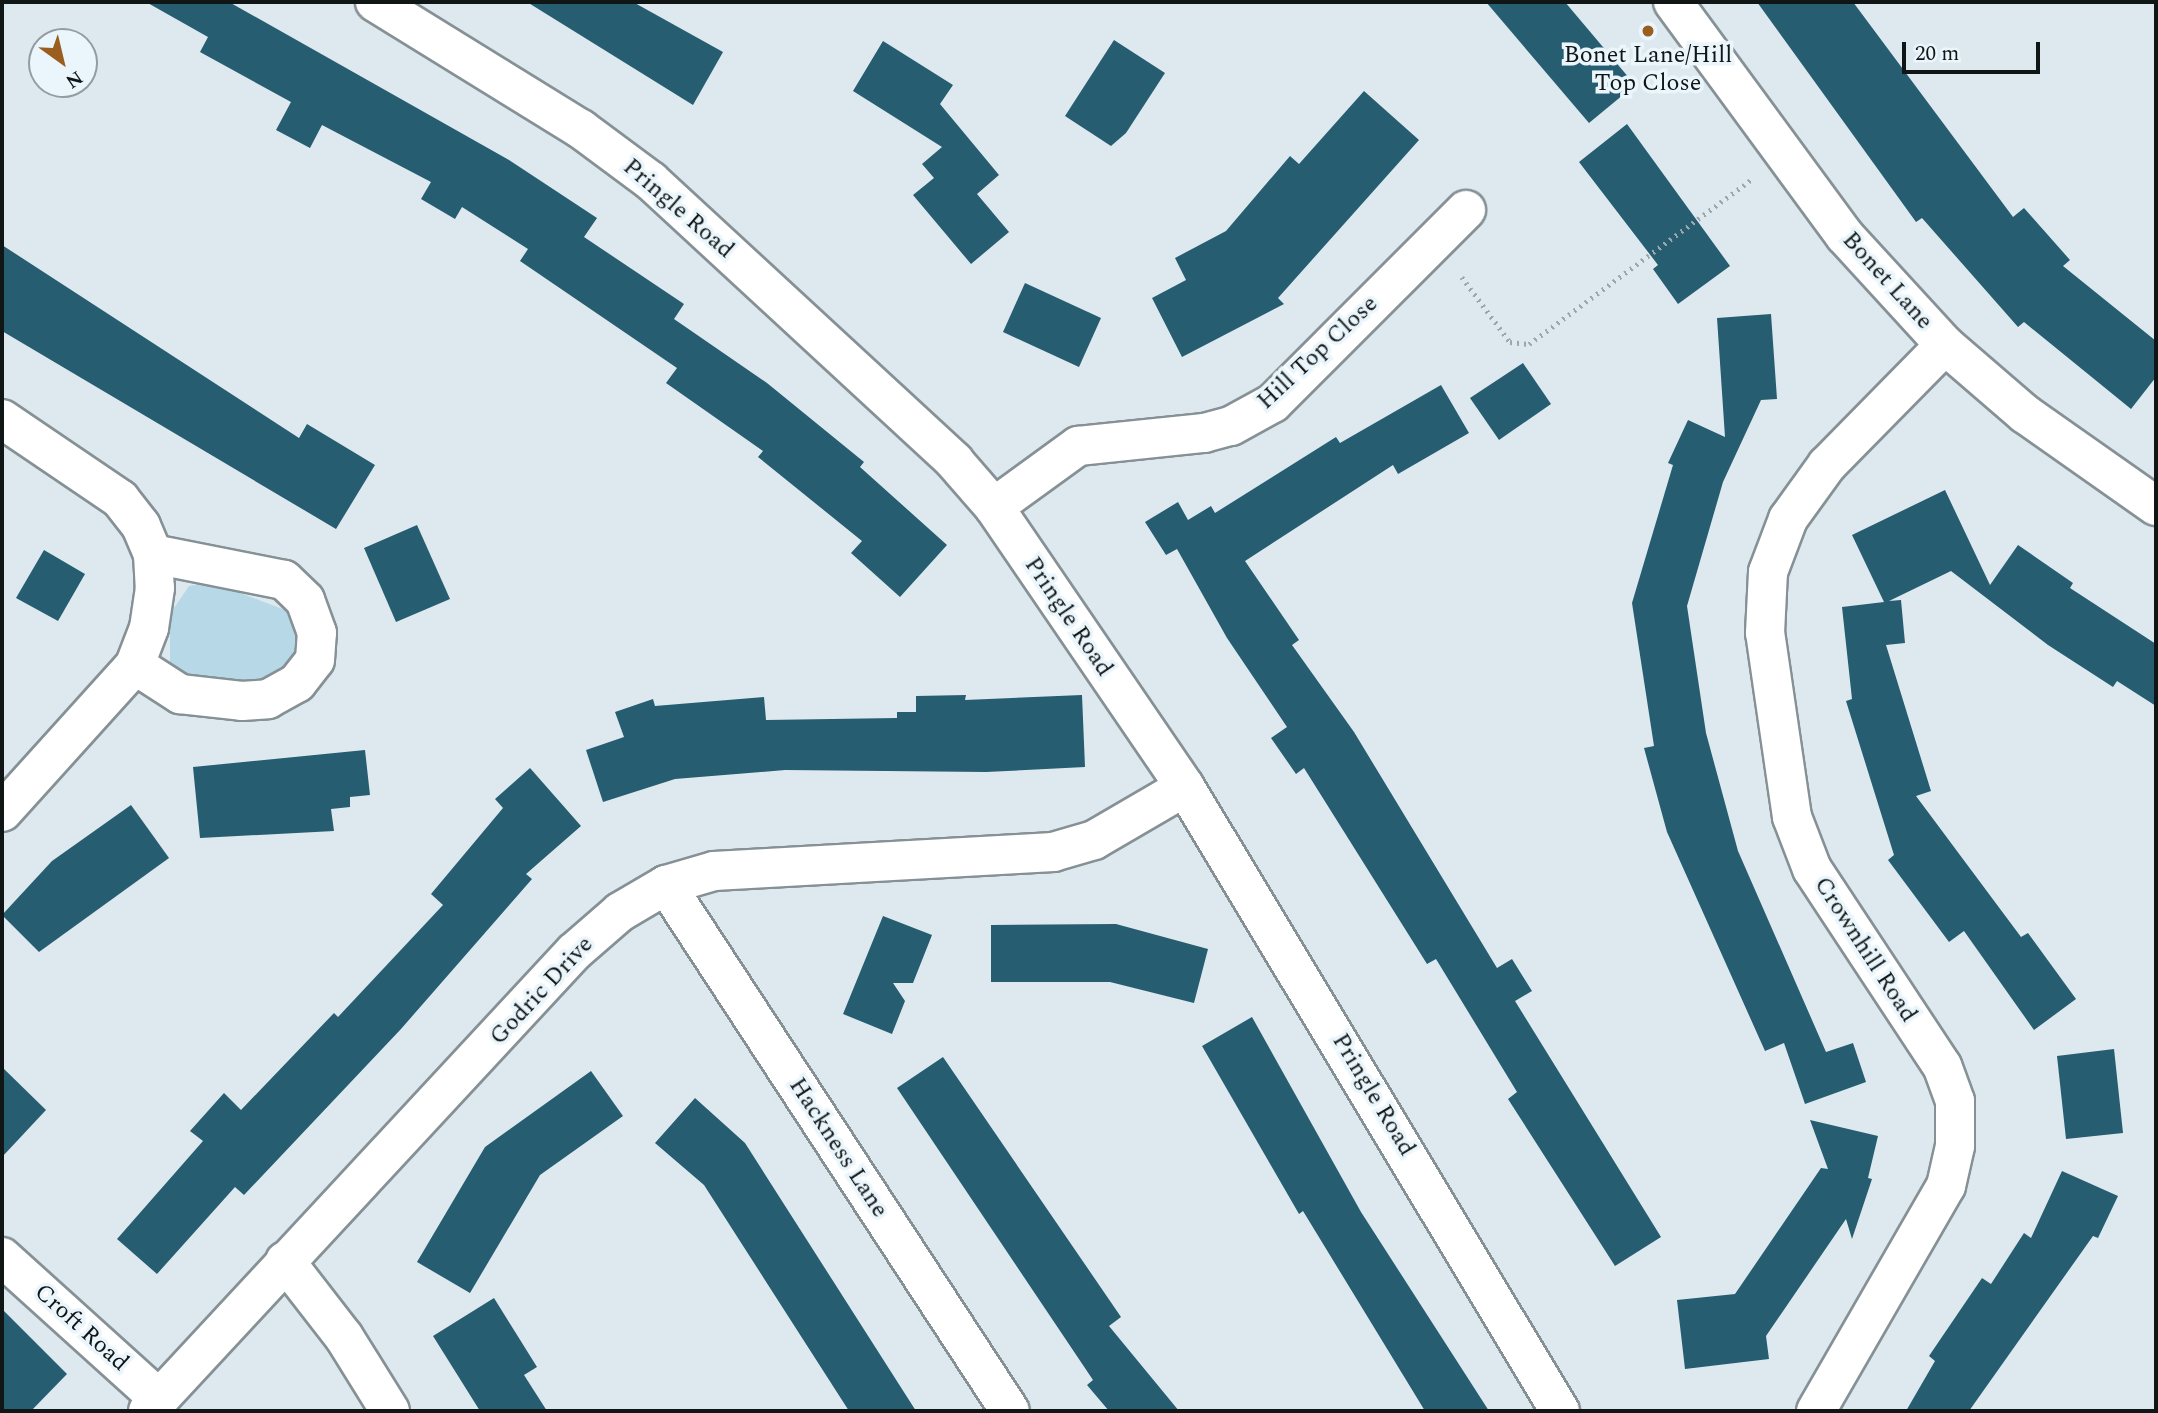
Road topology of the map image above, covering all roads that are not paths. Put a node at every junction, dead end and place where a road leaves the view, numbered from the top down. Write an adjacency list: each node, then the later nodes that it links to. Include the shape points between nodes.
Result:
1 (375, 2): 7 (street, Pringle Road, via 581,129 651,181 954,461)
2 (1673, 2): 4 (street, Bonet Lane, via 1845,236)
3 (1466, 210): 7 (street, Hill Top Close, via 1273,403 1231,426 1204,433 1078,446)
4 (1945, 345): 6 (street, Bonet Lane, via 2025,414); 19 (street, Crownhill Road, via 1827,466 1788,519 1768,572 1765,633 1792,817 1812,869 1942,1066 1955,1101 1955,1146 1946,1186)
5 (2, 419): 8 (street, via 120,499)
6 (2156, 506)
7 (993, 507): 10 (street, Pringle Road)
8 (153, 554): 9 (street, via 149,628); 9 (street, via 284,580 305,600 317,632 315,660 297,683 268,699 242,701 180,694)
9 (135, 665): 11 (street)
10 (1185, 787): 12 (street, Godric Drive, via 1094,840 1053,852 748,867); 18 (street, Pringle Road)
11 (2, 812)
12 (666, 885): 14 (street, Godric Drive, via 620,912 574,952 499,1038); 17 (street, Hackness Lane)
13 (2, 1257): 15 (street, Croft Road)
14 (285, 1261): 15 (street, Godric Drive); 16 (street, via 344,1336)
15 (154, 1405)
16 (390, 1411)
17 (1010, 1411)
18 (1560, 1411)
19 (1816, 1411)

